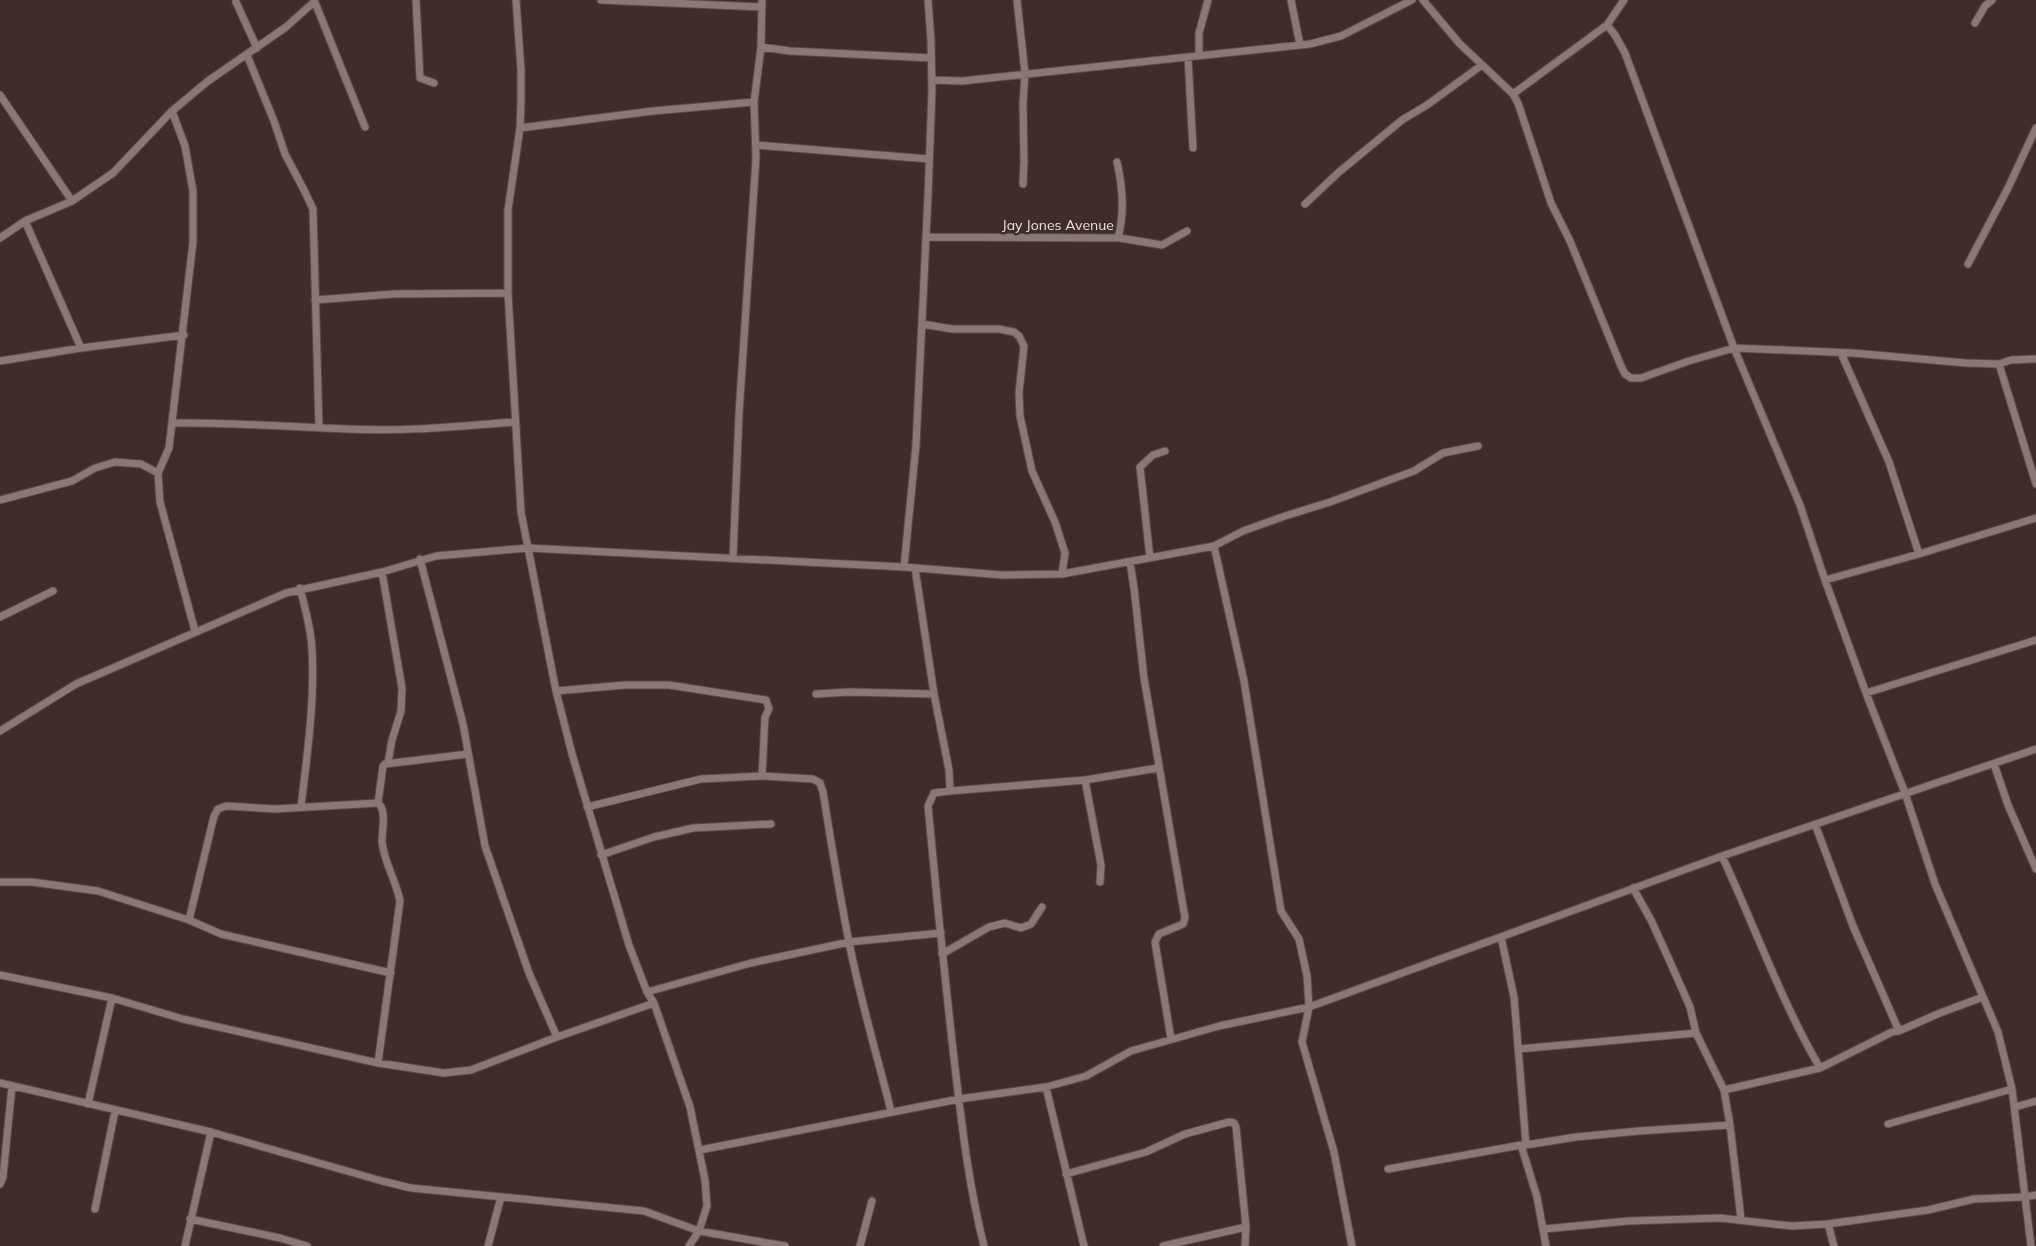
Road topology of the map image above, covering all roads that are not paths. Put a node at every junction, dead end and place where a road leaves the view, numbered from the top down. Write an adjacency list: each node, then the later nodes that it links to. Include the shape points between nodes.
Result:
1 (416, 0): 27 (street, via 420,78)
2 (516, 0): 33 (street, via 521,70)
3 (601, 0): 14 (street)
4 (928, 0): 23 (street)
5 (1017, 0): 25 (street)
6 (1208, 0): 21 (street, via 1199,32)
7 (1291, 0): 17 (street)
8 (1412, 0): 17 (street, via 1341,36)
9 (1423, 0): 24 (street)
10 (1624, 0): 16 (street)
11 (1992, 0): 15 (street)
12 (314, 1): 19 (street); 32 (street)
13 (236, 2): 19 (street)
14 (761, 4): 18 (street)
15 (1975, 23)
16 (1607, 25): 28 (street); 53 (street, via 1633,74)
17 (1300, 45): 21 (street)
18 (761, 47): 23 (street); 30 (street)
19 (257, 48): 20 (street)
20 (247, 55): 31 (street); 49 (street, via 285,154 313,209)
21 (1199, 55): 22 (street)
22 (1188, 56): 25 (street); 36 (street)
23 (931, 58): 26 (street)
24 (1482, 65): 28 (street); 41 (street, via 1402,120)
25 (1025, 73): 26 (street); 39 (street)
26 (932, 80): 37 (street)
27 (434, 83)
28 (1513, 94): 53 (street, via 1551,203 1625,374 1640,378)
29 (0, 95): 40 (street)
30 (754, 102): 33 (street); 35 (street)
31 (172, 111): 40 (street, via 113,173); 51 (street, via 185,146 193,191 194,242)
32 (365, 127)
33 (520, 128): 48 (street, via 508,210)
34 (2036, 128): 47 (street)
35 (756, 145): 37 (street); 70 (street, via 738,414)
36 (1193, 148)
37 (930, 159): 44 (street)
38 (1117, 162): 46 (street, via 1123,200)
39 (1023, 184)
40 (72, 201): 42 (street)
41 (1306, 204)
42 (25, 221): 45 (street); 52 (street)
43 (1187, 231): 46 (street, Jay Jones Avenue, via 1162,244)
44 (926, 237): 46 (street, Jay Jones Avenue); 50 (street)
45 (0, 238)
46 (1118, 238)
47 (1968, 264)
48 (508, 293): 49 (street, via 394,294); 58 (street)
49 (315, 300): 60 (street)
50 (922, 324): 74 (street, via 916,445); 77 (street, via 952,329 999,329 1014,332 1022,341 1020,416 1032,471 1065,553)
51 (184, 335): 52 (street); 59 (street)
52 (81, 348): 56 (street)
53 (1734, 348): 54 (street); 78 (street, via 1800,505)
54 (1841, 353): 57 (street); 69 (street, via 1889,462)
55 (2036, 359): 57 (street)
56 (0, 361)
57 (1998, 364): 64 (street)
58 (515, 422): 60 (street, via 348,430); 68 (street, via 521,512)
59 (172, 423): 60 (street); 63 (street, via 169,448)
60 (319, 427)
61 (1478, 446): 67 (street, via 1443,453 1414,471 1243,531)
62 (1165, 451): 71 (street, via 1153,454 1140,467)
63 (158, 473): 65 (street, via 141,464 115,462 95,468 72,481); 82 (street, via 163,514)
64 (2036, 484)
65 (0, 500)
66 (2036, 518): 69 (street)
67 (1214, 546): 71 (street); 121 (street, via 1244,681 1281,911 1298,939 1307,976)
68 (528, 548): 70 (street); 72 (street); 84 (street)
69 (1919, 554): 78 (street)
70 (733, 558): 74 (street)
71 (1150, 558): 73 (street)
72 (420, 559): 76 (street); 90 (street)
73 (1130, 562): 77 (street); 93 (street)
74 (904, 567): 75 (street)
75 (915, 568): 77 (street, via 1002,575); 87 (street)
76 (382, 572): 79 (street); 91 (street, via 402,688 402,711)
77 (1062, 574)
78 (1825, 580): 85 (street)
79 (300, 588): 82 (street); 99 (street, via 312,648 311,720)
80 (53, 591): 81 (street)
81 (0, 618)
82 (195, 631): 88 (street, via 76,684)
83 (2036, 640): 85 (street)
84 (556, 691): 94 (street, via 669,685 766,700 769,709 765,717); 100 (street)
85 (1866, 692): 97 (street)
86 (816, 694): 87 (street)
87 (934, 694): 96 (street)
88 (0, 731)
89 (2036, 749): 92 (street)
90 (468, 754): 91 (street); 124 (street, via 485,846 529,973)
91 (388, 763): 98 (street, via 383,766)
92 (1994, 764): 97 (street); 105 (street)
93 (1158, 768): 95 (street); 125 (street, via 1185,918 1183,924 1175,929 1159,934 1155,942)
94 (762, 776): 100 (street, via 701,779); 113 (street, via 813,779 820,783)
95 (1085, 780): 96 (street); 106 (street, via 1101,865)
96 (950, 791): 111 (street, via 934,793 928,806)
97 (1905, 793): 102 (street); 119 (street, via 1935,884)
98 (378, 803): 99 (street); 115 (street, via 382,809 383,852 400,901)
99 (301, 807): 110 (street, via 226,806 218,809)
100 (587, 807): 103 (street)
101 (771, 824): 103 (street, via 693,828)
102 (1815, 824): 104 (street); 122 (street, via 1853,926)
103 (601, 855): 117 (street)
104 (1722, 856): 108 (street); 128 (street, via 1779,987)
105 (2036, 869)
106 (1100, 882)
107 (0, 883): 110 (street, via 32,882 98,891)
108 (1633, 888): 112 (street); 123 (street, via 1690,1007)
109 (1042, 907): 114 (street, via 1031,924 1021,928 1005,923 989,927)
110 (189, 920): 115 (street, via 220,934)
111 (940, 934): 113 (street); 114 (street)
112 (1501, 936): 121 (street); 126 (street, via 1514,997)
113 (849, 942): 117 (street, via 751,963); 139 (street, via 869,1034)
114 (942, 954): 134 (street)
115 (391, 974): 127 (street)
116 (0, 975): 118 (street)
117 (647, 992): 120 (street)
118 (112, 998): 127 (street, via 183,1019); 136 (street)
119 (1983, 998): 122 (street); 132 (street, via 1998,1032)
120 (654, 1003): 124 (street); 144 (street, via 690,1107)
121 (1309, 1007): 125 (street); 171 (street, via 1302,1042 1334,1152)
122 (1899, 1031): 128 (street)
123 (1696, 1033): 126 (street); 133 (street)
124 (557, 1037): 127 (street, via 471,1070 444,1073)
125 (1171, 1039): 131 (street, via 1131,1051 1086,1076)
126 (1518, 1049): 143 (street)
127 (378, 1063)
128 (1820, 1068): 133 (street)
129 (0, 1083): 130 (street)
130 (12, 1086): 136 (street); 147 (street)
131 (1046, 1087): 134 (street); 146 (street)
132 (2012, 1089): 137 (street); 140 (street)
133 (1724, 1090): 141 (street)
134 (959, 1099): 139 (street); 167 (street, via 975,1211)
135 (2036, 1101): 137 (street)
136 (88, 1104): 138 (street)
137 (2015, 1107): 150 (street)
138 (115, 1111): 142 (street); 152 (street)
139 (891, 1111): 144 (street)
140 (1888, 1124)
141 (1730, 1125): 143 (street, via 1639,1131); 154 (street)
142 (211, 1132): 149 (street, via 401,1186); 153 (street)
143 (1524, 1145): 145 (street); 157 (street)
144 (700, 1150): 158 (street, via 707,1206)
145 (1388, 1169)
146 (1066, 1174): 156 (street, via 1146,1152 1185,1134 1234,1123); 168 (street)
147 (0, 1184)
148 (2036, 1195): 150 (street)
149 (500, 1197): 158 (street, via 644,1210); 163 (street)
150 (2024, 1197): 155 (street, via 1974,1200); 174 (street)
151 (872, 1201): 166 (street)
152 (95, 1209)
153 (190, 1219): 159 (street); 160 (street)
154 (1740, 1219): 155 (street, via 1792,1226); 157 (street, via 1628,1221)
155 (1828, 1224): 173 (street)
156 (1246, 1227): 169 (street); 170 (street)
157 (1544, 1229): 172 (street)
158 (699, 1230): 164 (street); 165 (street)
159 (280, 1238): 161 (street); 162 (street)
160 (185, 1246)
161 (278, 1246)
162 (308, 1246)
163 (488, 1246)
164 (689, 1246)
165 (785, 1246)
166 (860, 1246)
167 (984, 1246)
168 (1084, 1246)
169 (1163, 1246)
170 (1245, 1246)
171 (1352, 1246)
172 (1546, 1246)
173 (1834, 1246)
174 (2031, 1246)

